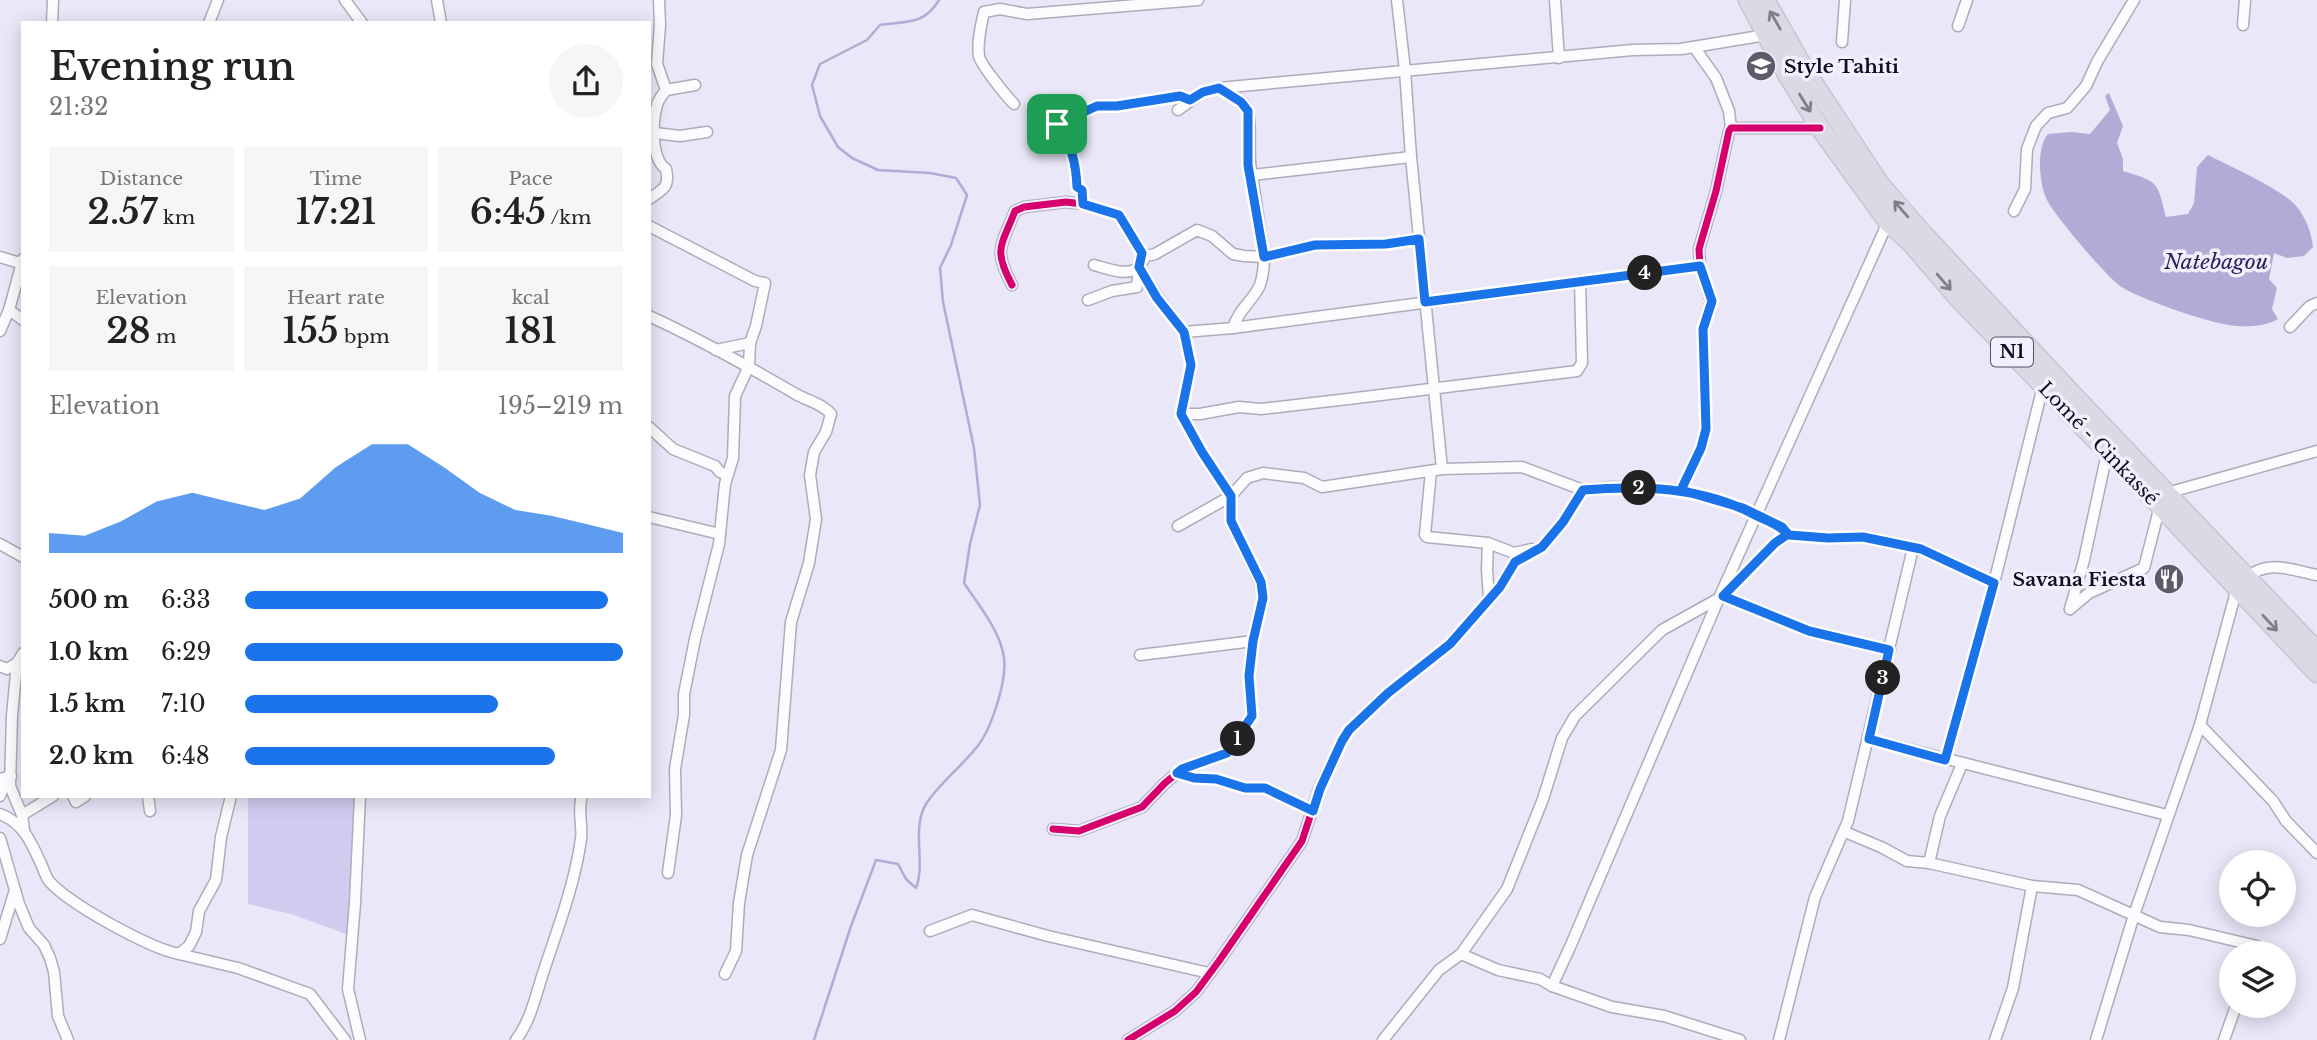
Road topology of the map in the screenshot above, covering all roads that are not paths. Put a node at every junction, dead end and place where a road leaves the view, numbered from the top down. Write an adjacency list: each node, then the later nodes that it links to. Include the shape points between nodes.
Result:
1 (53, 0): 15 (street)
2 (218, 0): 16 (street)
3 (345, 0): 17 (street)
4 (437, 0): 18 (street)
5 (659, 0): 28 (street, via 657,64)
6 (1198, 0): 31 (street, via 1027,14 1000,9 984,12 979,58)
7 (1397, 0): 25 (street)
8 (1555, 0): 24 (street)
9 (1748, 0): 21 (highway, Lomé - Cinkassé / N1)
10 (1765, 0): 82 (highway, Lomé - Cinkassé / N1, one-way to 10, via 1879,183)
11 (1845, 0): 22 (street)
12 (1967, 0): 19 (street)
13 (2134, 0): 42 (street, via 2086,86 2067,108 2048,113 2036,126 2027,149 2025,189)
14 (2245, 0): 20 (street)
15 (52, 21)
16 (210, 21)
17 (361, 21)
18 (441, 21)
19 (1958, 26)
20 (2243, 26)
21 (1766, 35): 23 (street); 34 (highway, Lomé - Cinkassé / N1, one-way to 34)
22 (1842, 42)
23 (1694, 47): 24 (street); 33 (street, via 1716,78 1730,111)
24 (1559, 58): 25 (street)
25 (1405, 70): 27 (street); 37 (street)
26 (695, 85): 28 (street)
27 (1219, 88): 29 (street); 39 (street, via 1248,111 1247,156)
28 (666, 90): 30 (street)
29 (1190, 100): 32 (street); 41 (street, via 1180,96 1097,106 1057,124 1076,164)
30 (653, 102): 36 (street)
31 (1014, 104)
32 (1178, 110)
33 (1731, 128): 34 (street); 51 (street, via 1699,249)
34 (1820, 128): 43 (highway, Lomé - Cinkassé / N1)
35 (707, 132): 36 (street)
36 (655, 133): 38 (street)
37 (1411, 157): 39 (street); 45 (street)
38 (653, 160): 40 (street, via 666,169 668,180)
39 (1252, 175): 47 (street)
40 (651, 198)
41 (1083, 204): 52 (street, via 1119,215 1142,253); 54 (street, via 1066,202 1015,211 999,252)
42 (2014, 211)
43 (1888, 222): 68 (highway, Lomé - Cinkassé / N1, one-way to 68); 83 (street)
44 (651, 227): 65 (street, via 765,283)
45 (1419, 239): 47 (street, via 1315,245); 56 (street)
46 (0, 257): 48 (street)
47 (1264, 257): 52 (street, via 1234,254 1198,230 1146,256); 62 (street, via 1259,286)
48 (21, 261)
49 (21, 265): 58 (street)
50 (1094, 265): 52 (street, via 1133,272)
51 (1700, 266): 53 (street); 80 (street, via 1712,301 1703,329 1706,429)
52 (1139, 267): 55 (street, via 1136,287); 64 (street)
53 (1580, 281): 56 (street); 69 (street, via 1579,370)
54 (1012, 285)
55 (1088, 300)
56 (1425, 302): 62 (street); 69 (street)
57 (2317, 303): 61 (street)
58 (9, 310): 60 (street); 63 (street)
59 (651, 317): 66 (street)
60 (21, 319)
61 (2290, 327)
62 (1233, 328): 64 (street)
63 (0, 331)
64 (1184, 332): 70 (street, via 1191,365)
65 (750, 343): 66 (street); 67 (street)
66 (716, 350): 67 (street)
67 (749, 366): 76 (street, via 735,396 733,458); 142 (street, via 831,414 814,452 810,475 816,519 809,563 791,622 780,750 747,855 736,951)
68 (2043, 386): 73 (highway, Lomé - Cinkassé / N1); 94 (street)
69 (1435, 388): 70 (street); 74 (street)
70 (1181, 414): 77 (street)
71 (651, 429): 76 (street, via 673,449)
72 (2315, 452): 82 (street)
73 (2106, 453): 82 (highway, Lomé - Cinkassé / N1); 82 (street, via 2070,609 2089,593 2144,568)
74 (1442, 469): 75 (street); 79 (street, via 1522,467)
75 (1431, 471): 78 (street, via 1322,487 1304,478 1263,472); 88 (street, via 1425,535)
76 (727, 475): 86 (street)
77 (1223, 484): 78 (street); 81 (street)
78 (1239, 487): 81 (street)
79 (1583, 490): 80 (street); 90 (street)
80 (1681, 490): 83 (street, via 1730,502)
81 (1231, 496): 85 (street); 98 (street, via 1231,521 1261,582 1263,598)
82 (2164, 500): 95 (highway, Lomé - Cinkassé / N1)
83 (1757, 516): 87 (street); 96 (street)
84 (651, 517): 86 (street)
85 (1178, 526)
86 (720, 534): 132 (street, via 684,694)
87 (1788, 534): 91 (street, via 1863,537); 96 (street)
88 (1488, 543): 90 (street, via 1514,553); 97 (street)
89 (0, 544): 92 (street)
90 (1542, 547): 97 (street, via 1515,562)
91 (1913, 548): 94 (street, via 1927,550); 99 (street)
92 (21, 555)
93 (2317, 575): 95 (street, via 2274,566 2255,570)
94 (1994, 583): 108 (street)
95 (2241, 583): 100 (highway, Lomé - Cinkassé / N1); 105 (highway, Lomé - Cinkassé / N1, one-way to 105); 106 (street)
96 (1721, 597): 99 (street, via 1809,631); 140 (street, via 1662,630 1569,723 1513,877); 143 (street)
97 (1489, 598): 122 (street, via 1450,644 1349,730)
98 (1253, 641): 101 (street); 112 (street, via 1249,676 1252,716 1227,753)
99 (1889, 650): 107 (street)
100 (2317, 651)
101 (1140, 655)
102 (21, 656): 103 (street)
103 (17, 663): 104 (street); 111 (street)
104 (0, 666)
105 (2317, 673)
106 (2200, 724): 125 (street); 130 (street)
107 (1869, 739): 108 (street); 152 (street, via 1848,821 1815,897)
108 (1945, 760): 110 (street)
109 (21, 764): 111 (street)
110 (1962, 764): 125 (street); 131 (street)
111 (12, 773): 113 (street); 114 (street); 120 (street)
112 (1177, 773): 122 (street, via 1265,788); 126 (street, via 1142,807 1079,831)
113 (0, 779)
114 (0, 795): 120 (street)
115 (50, 798): 124 (street)
116 (148, 798): 121 (street)
117 (231, 798): 139 (street, via 216,880 199,911 189,946)
118 (360, 798): 147 (street, via 348,989)
119 (581, 798): 148 (street, via 582,837 572,878 525,1029)
120 (15, 800): 124 (street)
121 (150, 811)
122 (1313, 811): 141 (street, via 1302,841)
123 (0, 814): 127 (street)
124 (22, 815): 127 (street)
125 (2167, 815): 135 (street)
126 (1053, 829)
127 (24, 830): 139 (street, via 47,879 62,892 106,921)
128 (1844, 832): 131 (street, via 1907,861)
129 (0, 838): 134 (street)
130 (2317, 853)
131 (1928, 863): 133 (street)
132 (668, 873)
133 (2032, 886): 135 (street, via 2084,892); 153 (street, via 2012,988)
134 (15, 889): 137 (street); 145 (street, via 29,928 50,958 58,1016)
135 (2134, 915): 138 (street, via 2160,927); 154 (street)
136 (930, 931): 141 (street, via 972,915)
137 (1, 933)
138 (2236, 941)
139 (179, 954): 146 (street, via 238,968 310,994)
140 (1461, 954): 143 (street); 150 (street, via 1439,970)
141 (1209, 973): 149 (street, via 1175,1011)
142 (725, 974)
143 (1552, 986): 151 (street, via 1612,1007 1664,1016)
144 (2231, 1018): 155 (street)
145 (68, 1040)
146 (345, 1040)
147 (360, 1040)
148 (516, 1040)
149 (1128, 1040)
150 (1383, 1040)
151 (1740, 1040)
152 (1779, 1040)
153 (1994, 1040)
154 (2096, 1040)
155 (2224, 1040)

